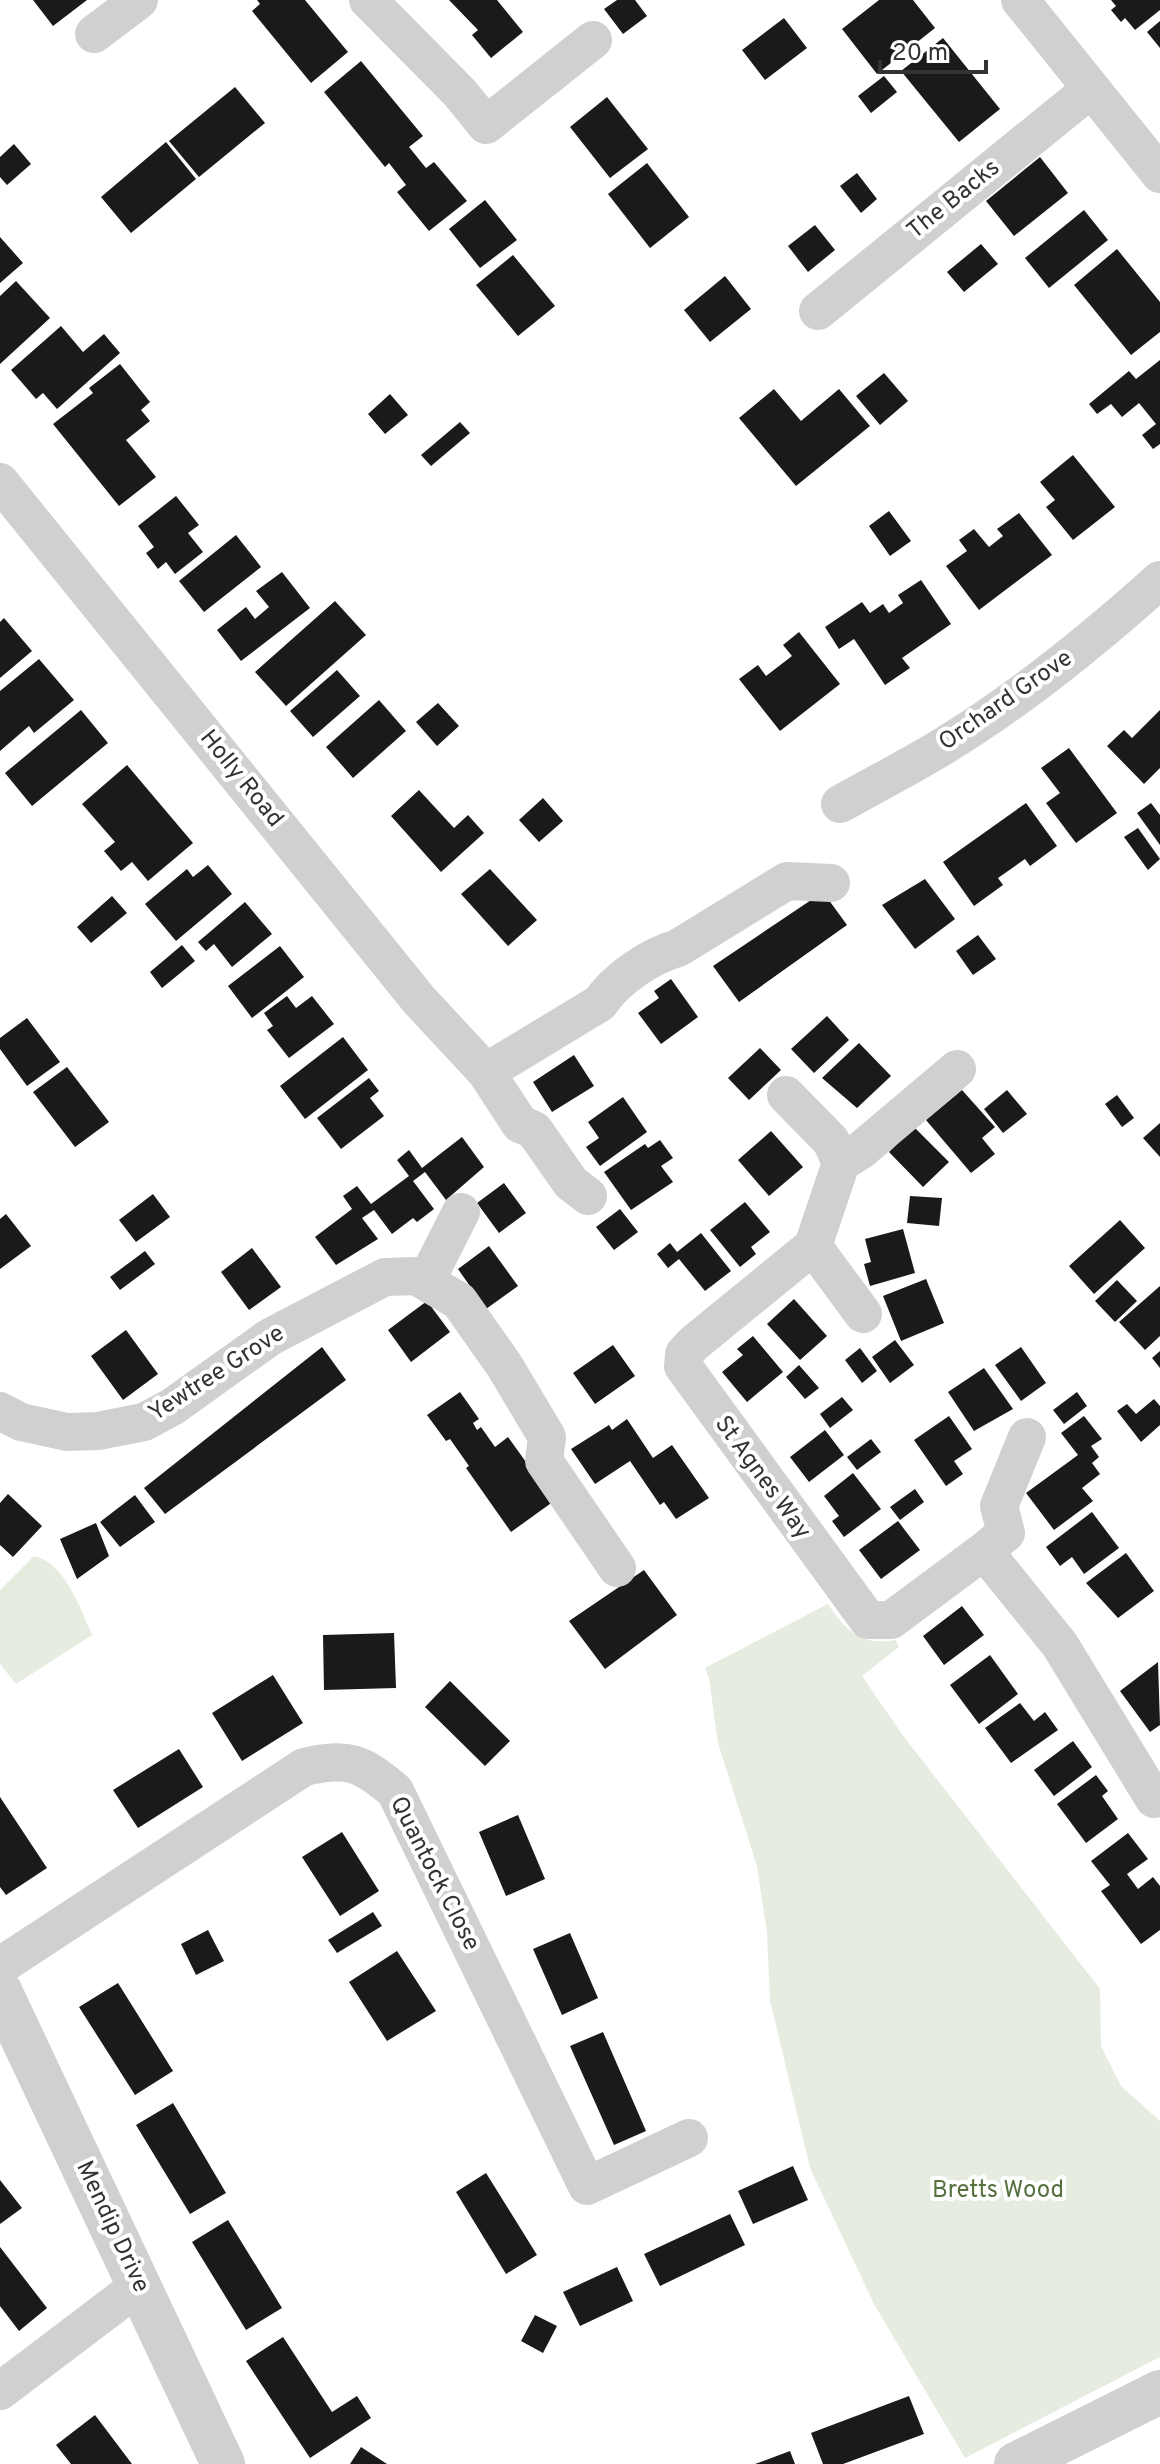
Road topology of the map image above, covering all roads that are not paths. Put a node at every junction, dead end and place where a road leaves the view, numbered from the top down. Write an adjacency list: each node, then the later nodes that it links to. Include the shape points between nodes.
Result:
1 (139, 0): 4 (street)
2 (368, 0): 5 (street, via 486,125)
3 (1020, 0): 6 (street)
4 (94, 34)
5 (593, 40)
6 (1091, 89): 7 (street); 8 (street, The Backs)
7 (1157, 164)
8 (818, 311)
9 (0, 482): 14 (street, Holly Road, via 419,1000)
10 (1160, 580): 11 (street, Orchard Grove, via 1033,685 943,747)
11 (840, 804)
12 (831, 883): 14 (street, via 787,881 665,952 610,987 600,1003)
13 (957, 1069): 16 (street)
14 (486, 1072): 17 (street, Holly Road, via 520,1124 534,1130 571,1183)
15 (786, 1095): 16 (street, via 831,1141)
16 (841, 1163): 19 (street)
17 (588, 1196)
18 (461, 1212): 20 (street)
19 (813, 1246): 21 (street); 24 (street, St Agnes Way, via 693,1344 684,1354 683,1366 868,1620 891,1620)
20 (427, 1279): 22 (street, Yewtree Grove, via 385,1277 270,1337 144,1422 67,1432 21,1422); 25 (street, via 459,1301 504,1365 547,1437 544,1461)
21 (863, 1314)
22 (0, 1411)
23 (1027, 1437): 24 (street, St Agnes Way, via 999,1506 1006,1533)
24 (984, 1551): 26 (street, via 1060,1645)
25 (617, 1568)
26 (1158, 1800)
27 (0, 1966): 29 (street, Quantock Close, via 304,1767 337,1759 369,1769 395,1791 587,2186)
28 (0, 1991): 30 (street, Mendip Drive)
29 (689, 2138)
30 (140, 2285): 31 (street); 33 (street, Mendip Drive)
31 (0, 2391)
32 (1160, 2392): 34 (street)
33 (223, 2464)
34 (1016, 2464)

